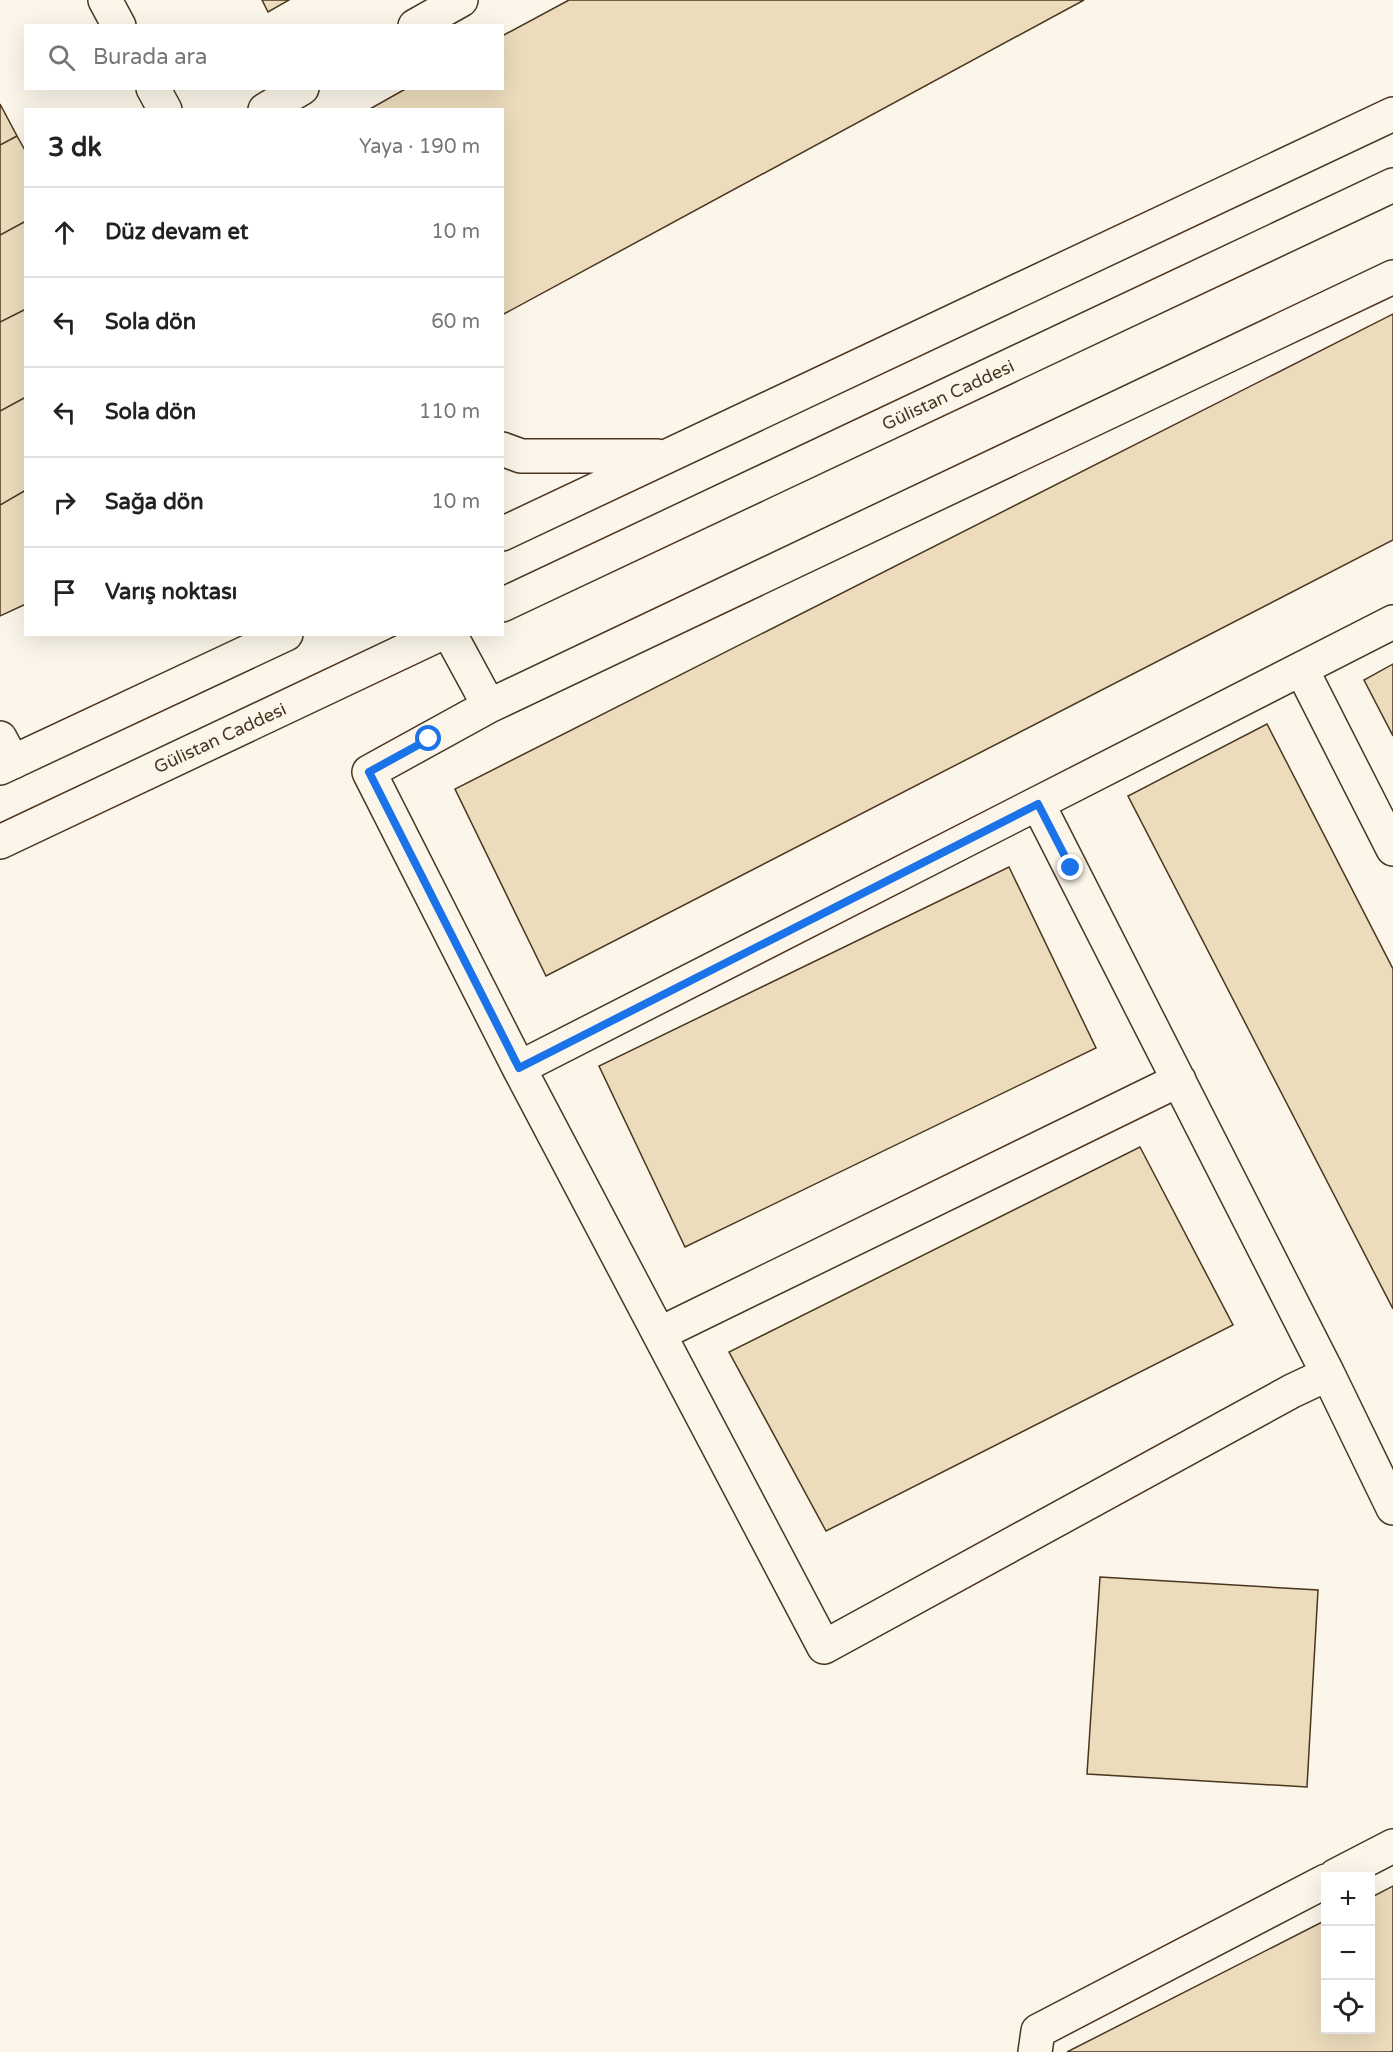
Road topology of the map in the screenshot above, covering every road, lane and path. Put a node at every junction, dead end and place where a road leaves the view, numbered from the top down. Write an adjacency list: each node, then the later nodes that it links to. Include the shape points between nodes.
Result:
1 (105, 0): 3 (main road)
2 (461, 0): 4 (main road)
3 (118, 24)
4 (419, 24)
5 (154, 90): 7 (main road)
6 (299, 90): 8 (main road)
7 (164, 108)
8 (268, 108)
9 (1393, 114): 13 (main road)
10 (1393, 185): 15 (main road, Gülistan Caddesi)
11 (1393, 277): 21 (main road)
12 (504, 450): 13 (main road, via 521,456)
13 (668, 456): 14 (main road)
14 (504, 533)
15 (504, 604)
16 (1393, 622): 20 (main road)
17 (436, 636): 24 (main road, Gülistan Caddesi)
18 (451, 636): 21 (main road)
19 (271, 638): 22 (main road)
20 (1302, 670): 23 (main road); 25 (main road)
21 (489, 706): 26 (main road, via 369,772)
22 (4, 756)
23 (1038, 804): 26 (main road); 27 (main road)
24 (0, 842)
25 (1393, 849)
26 (519, 1068): 28 (main road)
27 (1179, 1080): 28 (main road); 29 (main road)
28 (658, 1334): 29 (main road, via 824,1647)
29 (1328, 1374): 30 (main road)
30 (1393, 1508)
31 (1393, 1846): 32 (main road)
32 (1343, 1872)
33 (1321, 1884): 34 (main road, via 1038,2031)
34 (1035, 2052)

